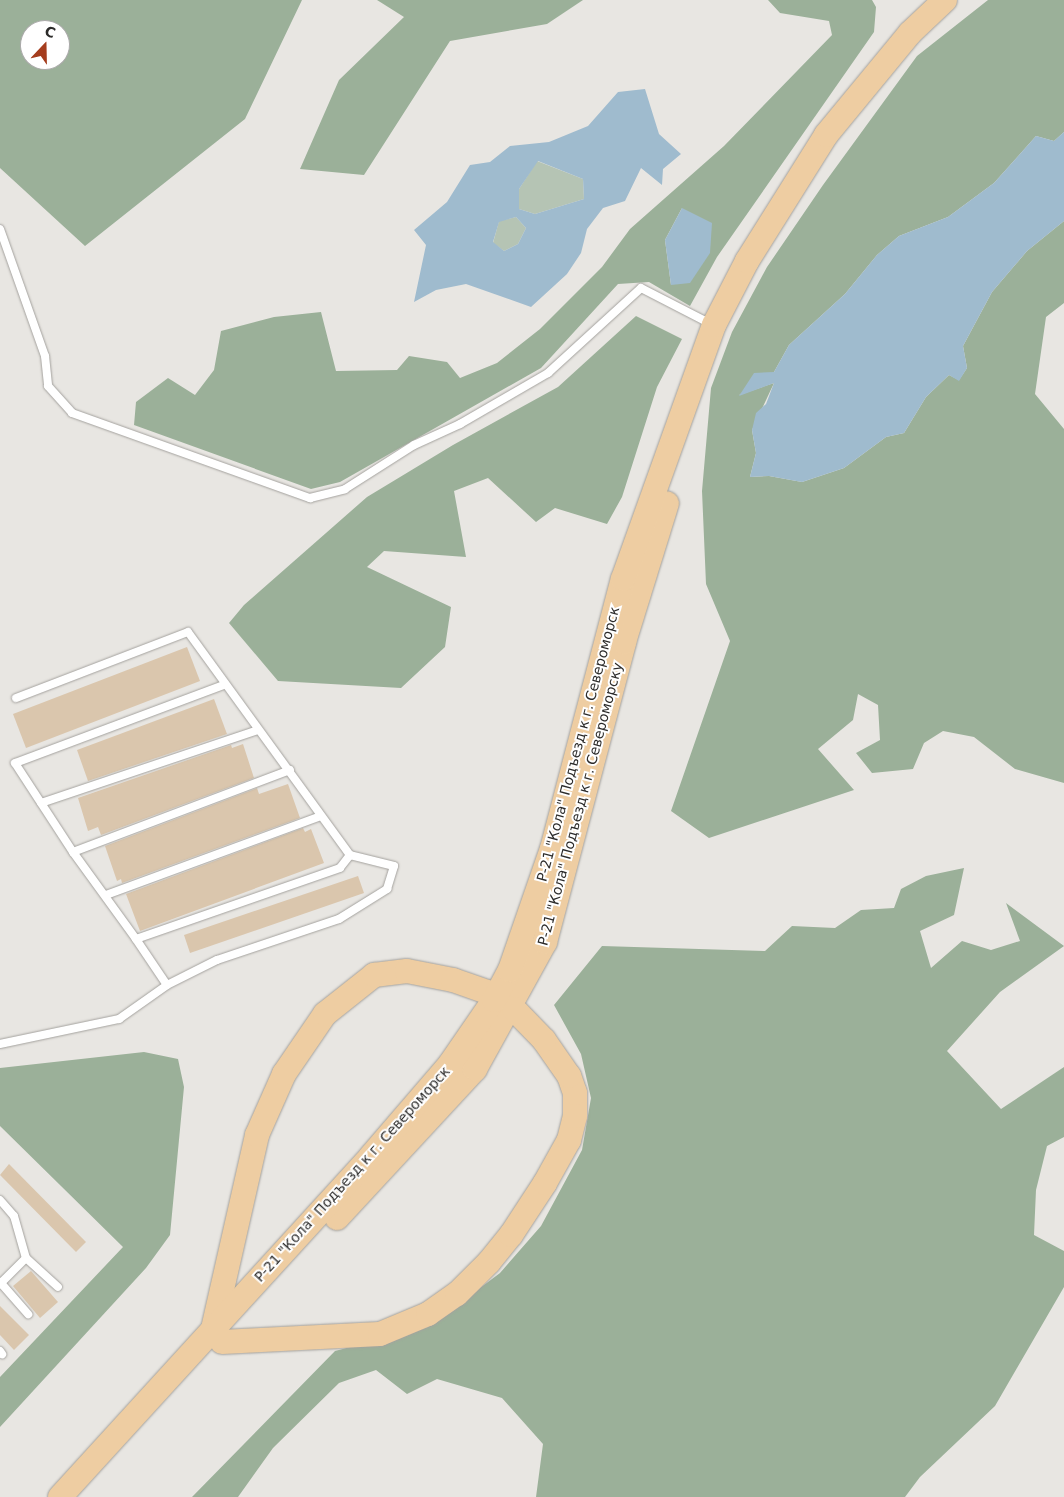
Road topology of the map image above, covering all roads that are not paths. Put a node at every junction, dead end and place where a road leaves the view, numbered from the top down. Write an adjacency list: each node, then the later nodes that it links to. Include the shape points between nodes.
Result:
1 (945, 0): 3 (main road, Р-21 "Кола" Подъезд к г. Североморск, via 910,32 826,135)
2 (0, 229): 4 (lane, via 45,356 48,386 72,413 310,498 345,488 414,445 460,424 548,373 641,288)
3 (735, 284): 4 (main road, Р-21 "Кола" Подъезд к г. Североморск); 24 (main road, Р-21 "Кола" Подъезд к г. Североморску, via 624,642 546,942 475,1069)
4 (714, 325): 24 (main road, Р-21 "Кола" Подъезд к г. Североморск, via 623,579 552,849 510,970 494,1000 450,1064)
5 (224, 685): 6 (lane, via 188,632); 7 (lane); 9 (lane, via 15,762)
6 (16, 698)
7 (258, 730): 8 (lane); 9 (lane)
8 (290, 770): 10 (lane); 11 (lane)
9 (41, 803): 11 (lane)
10 (321, 816): 12 (lane); 13 (lane)
11 (73, 852): 13 (lane)
12 (350, 855): 14 (lane, via 340,868); 15 (lane, via 394,866 387,889 338,919 217,960)
13 (106, 895): 14 (lane)
14 (136, 939): 15 (lane)
15 (167, 985): 18 (lane, via 119,1019)
16 (493, 994): 24 (main road, via 407,970 374,975 325,1014 284,1074 257,1134)
17 (514, 1010): 24 (main road, via 544,1040 569,1076 576,1093 575,1116 569,1140 545,1183 489,1262 457,1294 428,1314 380,1334)
18 (0, 1044)
19 (0, 1200): 20 (lane, via 14,1216)
20 (26, 1258): 21 (lane); 22 (lane)
21 (0, 1283): 23 (lane)
22 (58, 1287)
23 (28, 1314)
24 (217, 1337): 25 (main road, Р-21 "Кола" Подъезд к г. Североморск); 26 (main road, Р-21 "Кола" Подъезд к г. Североморску)
25 (60, 1497)
26 (75, 1497)

